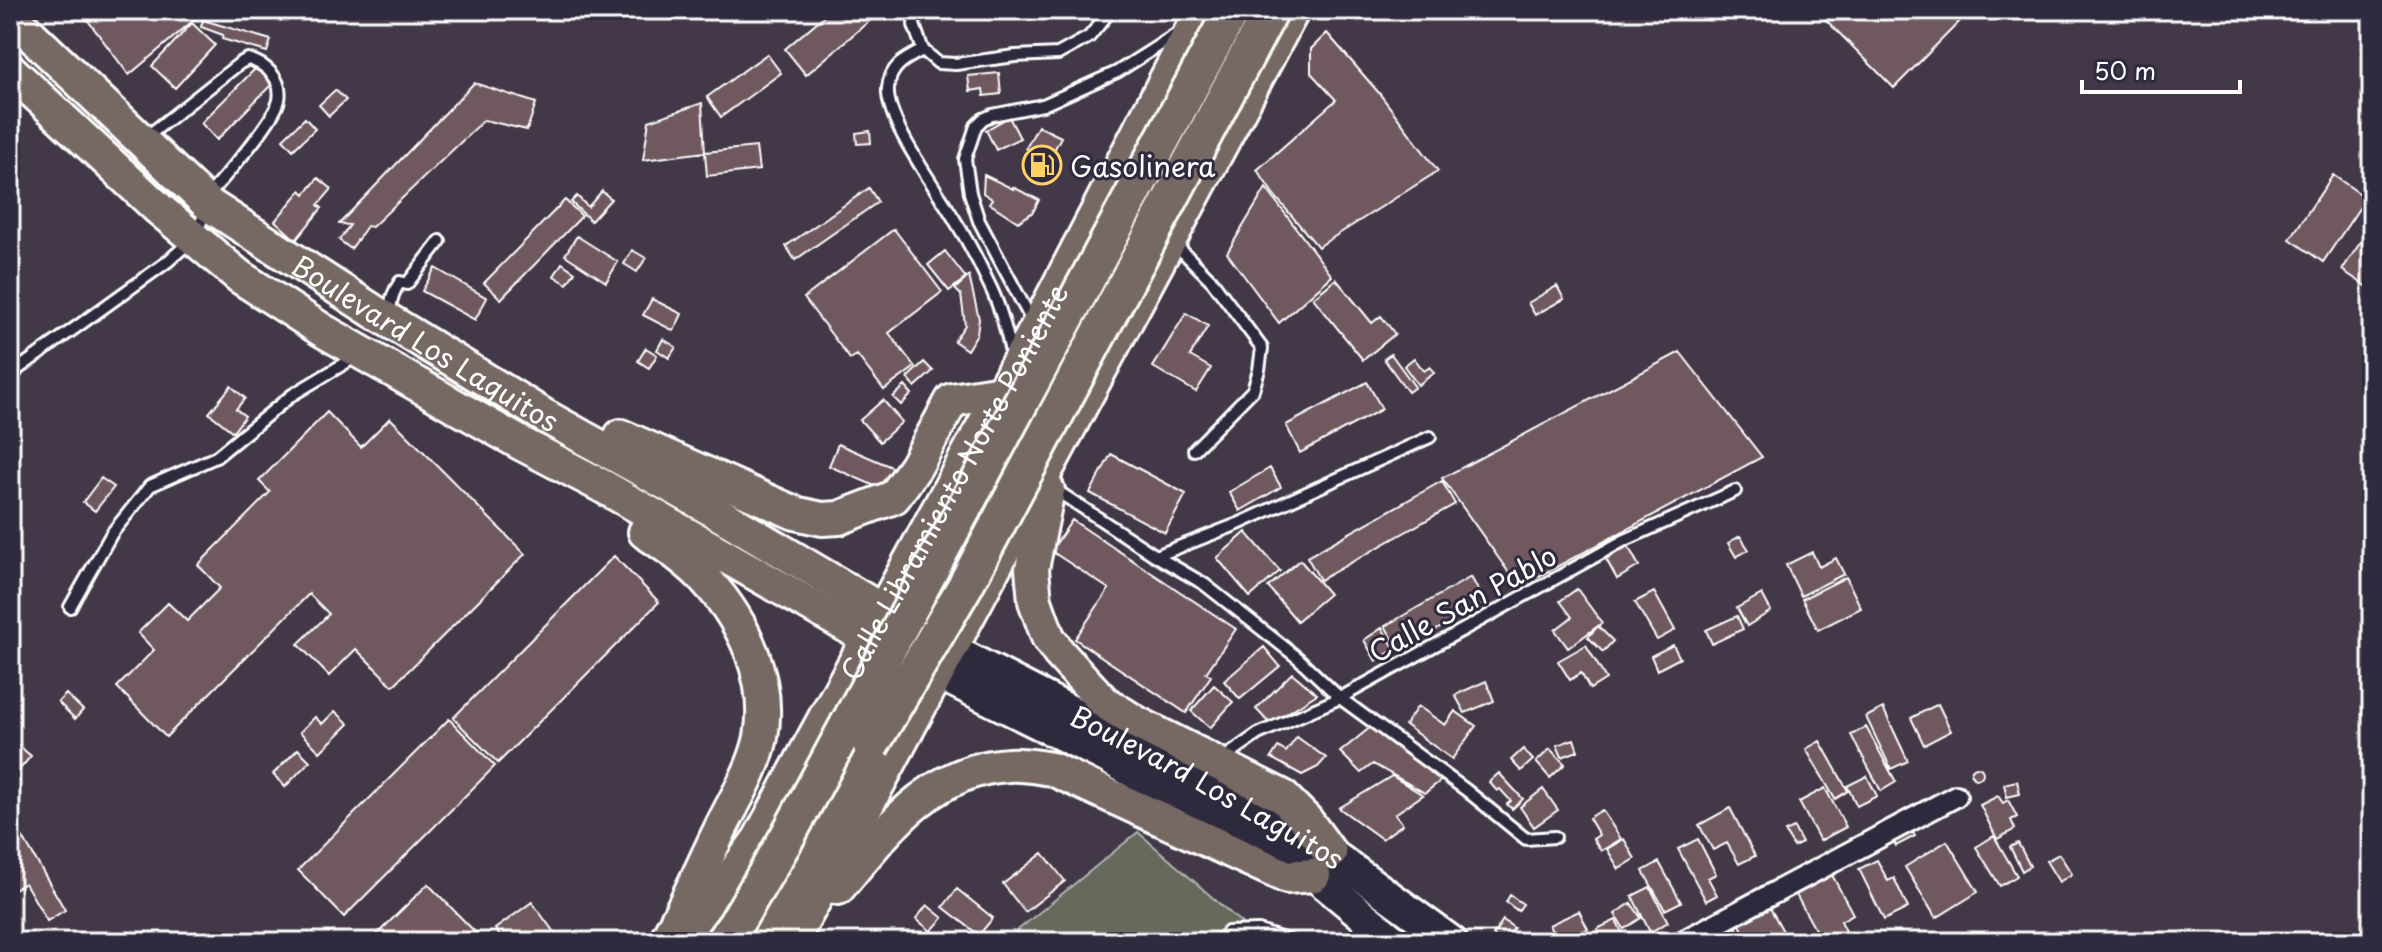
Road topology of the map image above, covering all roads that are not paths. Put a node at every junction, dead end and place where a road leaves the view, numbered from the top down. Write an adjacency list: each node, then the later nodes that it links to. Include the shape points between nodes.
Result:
1 (916, 10): 8 (lane, via 914,25)
2 (1111, 10): 8 (lane, via 1089,37 1058,54 956,64 938,63)
3 (1232, 10): 38 (highway, Calle Libramiento Norte Poniente, bridge, via 786,839)
4 (1271, 10): 39 (highway, Calle Libramiento Norte Poniente, bridge, via 965,586)
5 (1293, 10): 13 (main road)
6 (10, 15): 10 (main road, Boulevard Los Laguitos)
7 (1199, 16): 16 (main road, Calle Libramiento Norte Poniente); 16 (lane, via 1117,72 1043,105 992,115 976,126 965,159 970,193 979,221)
8 (923, 50): 18 (lane, via 900,61 892,73 891,109 990,285 1008,336)
9 (10, 70): 12 (main road, Boulevard Los Laguitos)
10 (141, 141): 11 (main road, Boulevard Los Laguitos); 11 (lane, via 240,63 248,59 266,66 277,79 278,104)
11 (206, 203): 12 (lane); 15 (main road, Boulevard Los Laguitos)
12 (193, 239): 17 (main road, Boulevard Los Laguitos, via 240,277); 19 (lane, via 18,369)
13 (1170, 240): 23 (main road); 24 (lane, via 1212,281 1262,348 1253,390)
14 (440, 241): 15 (lane, via 407,284 400,282 394,291)
15 (393, 322): 20 (main road, Boulevard Los Laguitos)
16 (1036, 329): 18 (main road, Calle Libramiento Norte Poniente)
17 (362, 353): 22 (main road, Boulevard Los Laguitos); 28 (lane, via 292,395 216,457 150,486 112,533)
18 (1007, 380): 20 (main road, via 952,400 894,497 839,518 795,513 594,424 564,414); 29 (main road, Calle Libramiento Norte Poniente)
19 (10, 381)
20 (543, 415): 29 (main road, Boulevard Los Laguitos, via 694,499)
21 (1430, 437): 27 (lane)
22 (522, 444): 29 (main road, Boulevard Los Laguitos); 36 (main road, via 707,581 738,622 754,656 762,697 761,737)
23 (1057, 449): 25 (main road); 30 (main road)
24 (1194, 450)
25 (1049, 486): 27 (lane); 32 (main road, via 1032,569 1035,601 1048,637 1104,702)
26 (1735, 491): 31 (lane, Calle San Pablo, via 1623,541)
27 (1156, 556): 31 (lane, via 1204,584)
28 (70, 607)
29 (876, 625): 30 (main road); 37 (main road, Calle Libramiento Norte Poniente, via 759,839)
30 (944, 661): 35 (main road, Boulevard Los Laguitos, via 1182,768); 40 (main road)
31 (1340, 698): 32 (lane, Calle San Pablo, via 1258,734); 34 (lane, via 1526,839)
32 (1215, 764): 35 (main road, via 1282,796 1306,820)
33 (1956, 796): 45 (street)
34 (1555, 837)
35 (1322, 864): 40 (main road, via 1287,877 1052,769 978,769 945,782 908,808); 43 (main road); 44 (main road, Boulevard Los Laguitos)
36 (665, 942)
37 (684, 942)
38 (722, 942)
39 (761, 942)
40 (791, 942)
41 (1219, 942): 42 (lane, via 1228,932 1259,931)
42 (1293, 942)
43 (1395, 942)
44 (1452, 942)
45 (1682, 942)

